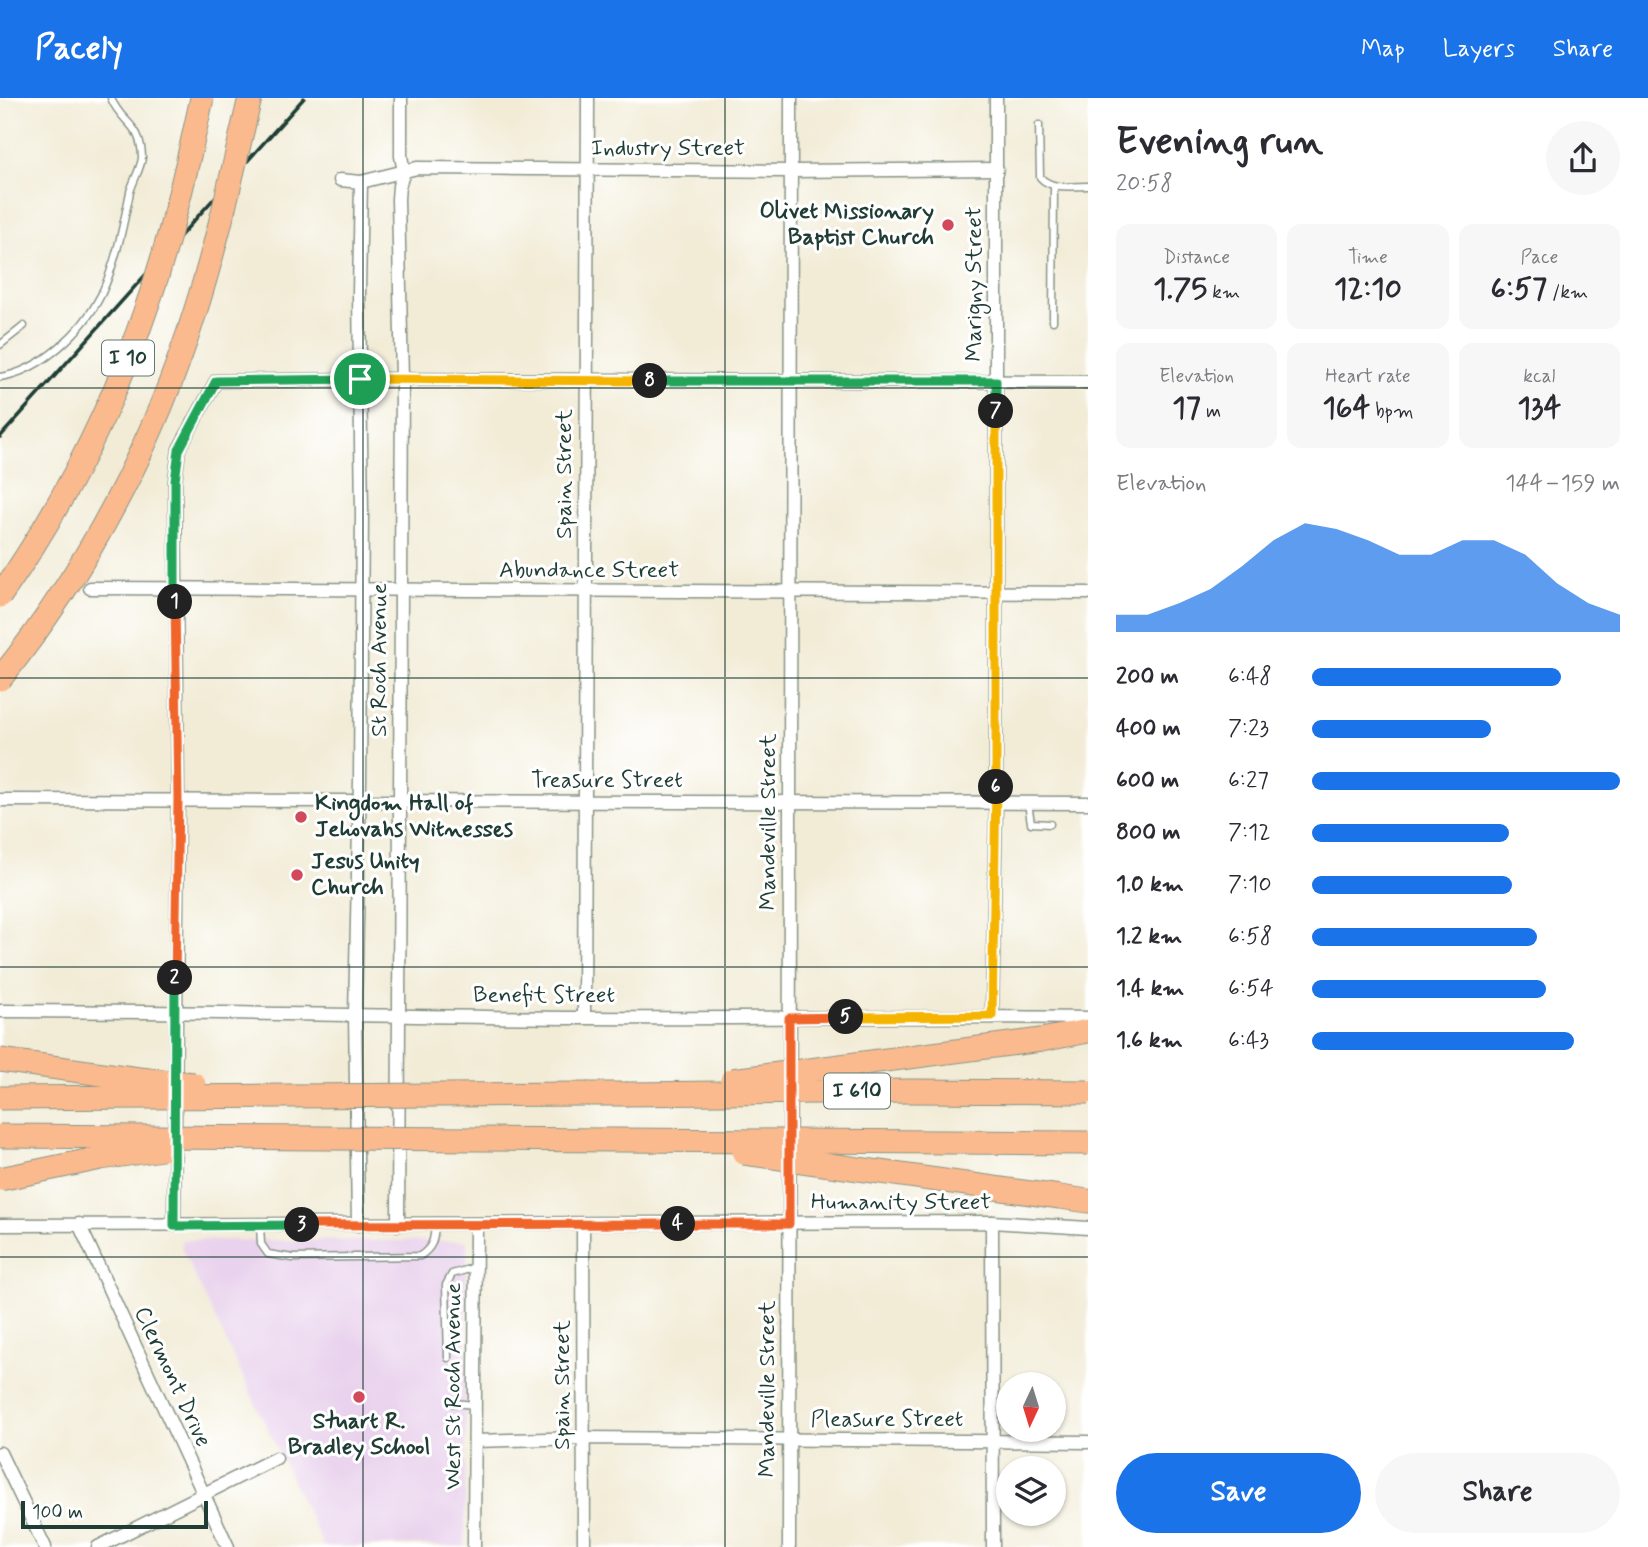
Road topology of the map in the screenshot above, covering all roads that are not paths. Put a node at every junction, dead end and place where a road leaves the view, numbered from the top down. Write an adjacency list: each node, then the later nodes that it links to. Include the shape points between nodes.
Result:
1 (111, 98): 20 (lane, via 116,111 139,136 143,160 133,178 102,293 57,349 34,366)
2 (202, 98): 35 (highway, I 10, bridge, via 149,302 120,379 74,478)
3 (250, 98): 36 (highway, I 10, bridge, via 195,312 148,435 96,537)
4 (401, 98): 11 (street, St Roch Avenue)
5 (588, 98): 10 (street, Spain Street)
6 (791, 98): 12 (street, Mandeville Street)
7 (996, 98): 9 (street, Marigny Street)
8 (1039, 125): 15 (lane, via 1040,177)
9 (996, 169): 12 (street, Industry Street); 24 (street, Marigny Street)
10 (587, 170): 11 (street, Industry Street, via 417,168); 12 (street, Industry Street); 25 (street, Spain Street)
11 (404, 172): 14 (street, Industry Street); 22 (street, St Roch Avenue, via 398,199)
12 (790, 172): 23 (street, Mandeville Street)
13 (340, 180): 14 (street, Industry Street)
14 (361, 182): 21 (street, St Roch Avenue)
15 (1054, 186): 16 (lane); 17 (lane)
16 (1088, 186)
17 (1054, 321)
18 (24, 326): 19 (lane)
19 (0, 345)
20 (0, 377)
21 (360, 379): 22 (street); 28 (street, via 216,381 179,450); 29 (street, St Roch Avenue)
22 (402, 379): 25 (street); 30 (street, St Roch Avenue)
23 (789, 381): 24 (street); 25 (street); 32 (street, Mandeville Street)
24 (996, 381): 26 (street); 33 (street, Marigny Street)
25 (585, 382): 31 (street, Spain Street)
26 (1088, 382)
27 (90, 588): 28 (street, Abundance Street)
28 (175, 588): 29 (street, Abundance Street); 37 (street)
29 (361, 590): 30 (street, Abundance Street); 39 (street, St Roch Avenue)
30 (401, 591): 31 (street, Abundance Street); 40 (street, St Roch Avenue)
31 (586, 592): 32 (street, Abundance Street); 41 (street, Spain Street)
32 (790, 593): 33 (street, Abundance Street); 42 (street, Mandeville Street)
33 (995, 593): 34 (street, Abundance Street); 43 (street, Marigny Street)
34 (1088, 593)
35 (0, 596)
36 (0, 679)
37 (178, 799): 38 (street, Treasure Street); 39 (street, Treasure Street); 48 (street)
38 (0, 800)
39 (360, 802): 40 (street, Treasure Street); 49 (street, St Roch Avenue)
40 (400, 802): 41 (street, Treasure Street); 50 (street, St Roch Avenue)
41 (585, 802): 42 (street, Treasure Street); 52 (street, Spain Street)
42 (791, 803): 43 (street, Treasure Street); 53 (street, Mandeville Street)
43 (996, 803): 44 (street, Treasure Street); 51 (street, Marigny Street)
44 (1028, 803): 45 (street, Treasure Street); 46 (lane, via 1031,822)
45 (1088, 803)
46 (1051, 824)
47 (0, 1011): 48 (street, Benefit Street)
48 (175, 1011): 49 (street, Benefit Street); 77 (street)
49 (355, 1014): 50 (street, Benefit Street); 75 (street, St Roch Avenue)
50 (397, 1016): 52 (street, Benefit Street); 76 (street, St Roch Avenue)
51 (992, 1016): 53 (street, Benefit Street); 54 (street, Benefit Street)
52 (584, 1018): 53 (street, Benefit Street)
53 (789, 1018): 72 (street, Mandeville Street)
54 (1088, 1018)
55 (1088, 1031): 58 (highway, bridge)
56 (0, 1060): 59 (highway, bridge, via 139,1079)
57 (1088, 1092): 58 (highway, I 610, bridge)
58 (625, 1094): 59 (highway, I 610, bridge)
59 (333, 1096): 60 (highway, I 610, bridge)
60 (0, 1098)
61 (0, 1136): 62 (highway, I 610, bridge)
62 (377, 1139): 63 (highway, I 610, bridge); 65 (highway, bridge, via 170,1148)
63 (658, 1141): 64 (highway, I 610, bridge); 66 (highway, bridge)
64 (1088, 1143)
65 (0, 1179)
66 (1088, 1201)
67 (992, 1222): 72 (street, Humanity Street); 78 (street, Humanity Street); 86 (street)
68 (79, 1224): 73 (street, Humanity Street); 77 (street, Humanity Street); 90 (street, Clermont Drive)
69 (435, 1224): 70 (street, Humanity Street); 74 (lane, via 430,1249 420,1256 293,1258 268,1254 261,1244); 76 (street, Humanity Street)
70 (476, 1224): 71 (street, Humanity Street); 79 (street, West St Roch Avenue)
71 (583, 1224): 72 (street, Humanity Street); 83 (street, Spain Street)
72 (789, 1224): 85 (street, Mandeville Street)
73 (0, 1225)
74 (260, 1225): 75 (street, Humanity Street); 77 (street, Humanity Street)
75 (358, 1225): 76 (street, Humanity Street)
76 (398, 1225)
77 (174, 1226)
78 (1088, 1228)
79 (476, 1267): 80 (lane, via 452,1274 446,1285); 82 (street, West St Roch Avenue)
80 (448, 1357)
81 (453, 1403): 82 (lane)
82 (475, 1405): 84 (street, West St Roch Avenue)
83 (584, 1438): 84 (street, Pleasure Street); 85 (street, Pleasure Street); 95 (street, Spain Street)
84 (475, 1441): 94 (street, West St Roch Avenue)
85 (788, 1441): 86 (street, Pleasure Street); 96 (street, Mandeville Street)
86 (993, 1442): 87 (street, Pleasure Street); 97 (street)
87 (1088, 1442)
88 (0, 1453): 91 (street)
89 (276, 1458): 90 (street)
90 (203, 1495): 92 (street); 93 (street, Clermont Drive)
91 (45, 1547)
92 (98, 1547)
93 (228, 1547)
94 (474, 1547)
95 (584, 1547)
96 (789, 1547)
97 (993, 1547)

